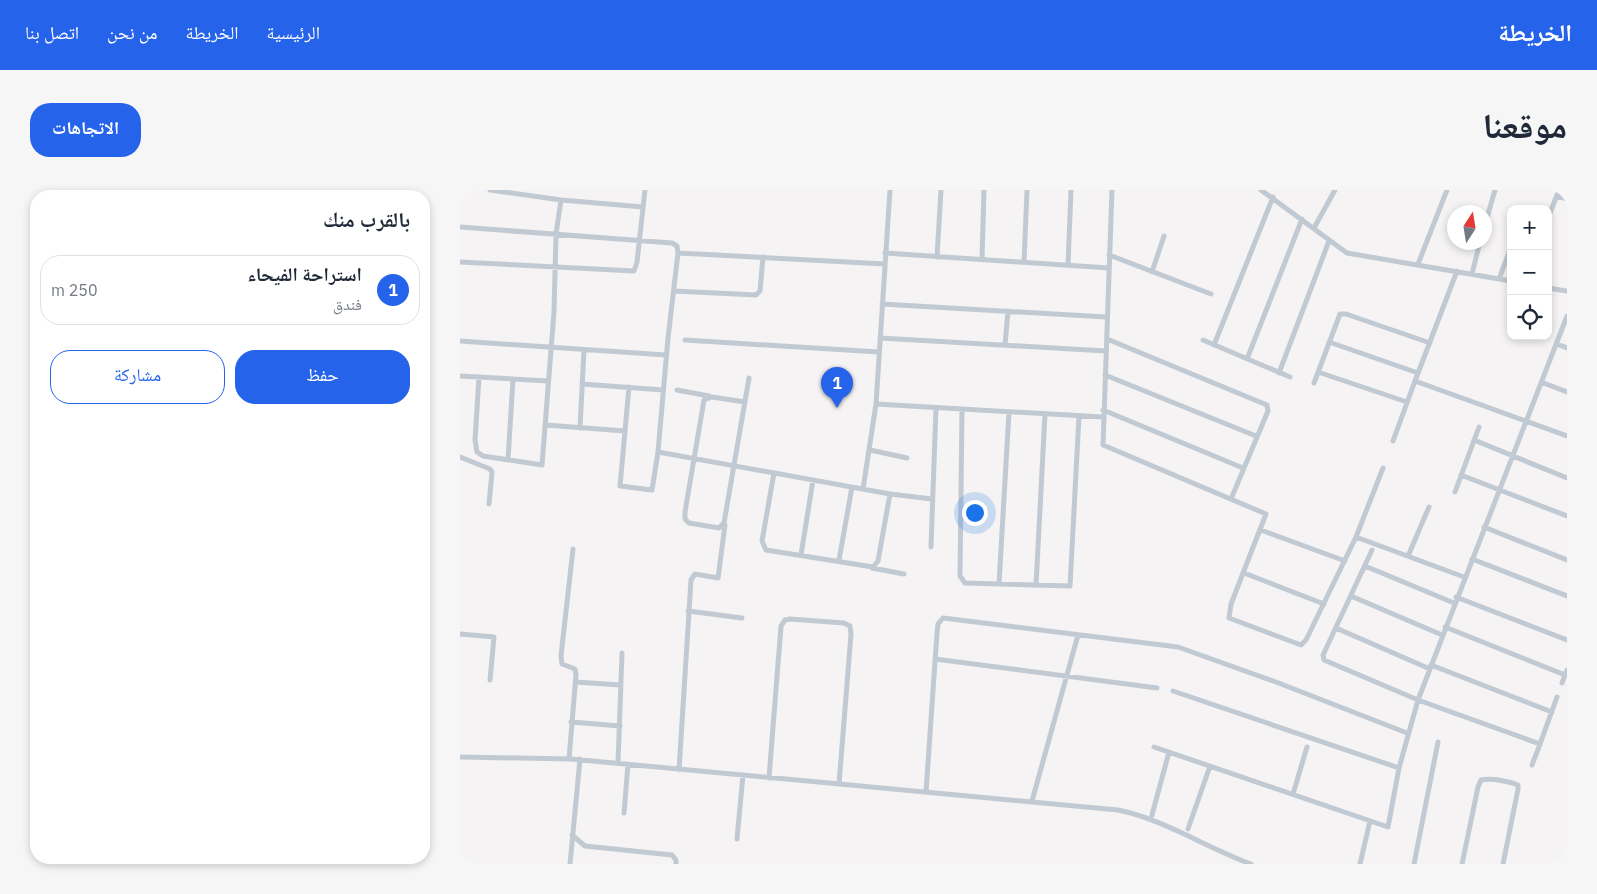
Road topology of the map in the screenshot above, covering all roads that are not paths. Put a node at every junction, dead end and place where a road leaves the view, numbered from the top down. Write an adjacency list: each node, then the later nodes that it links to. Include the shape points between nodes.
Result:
1 (490, 190): 16 (street)
2 (644, 190): 18 (street)
3 (890, 190): 30 (street)
4 (941, 190): 33 (street)
5 (984, 190): 34 (street)
6 (1027, 190): 36 (street)
7 (1071, 190): 39 (street)
8 (1112, 190): 31 (street)
9 (1335, 190): 22 (street)
10 (1447, 190): 38 (street)
11 (1495, 190): 17 (street)
12 (1264, 191): 14 (street)
13 (1558, 193): 15 (street); 19 (street)
14 (1273, 198): 20 (street); 64 (street)
15 (1567, 199)
16 (561, 200): 18 (street); 23 (street)
17 (1491, 205)
18 (643, 208): 25 (street)
19 (1552, 208)
20 (1302, 219): 22 (street); 71 (street)
21 (460, 227): 23 (street)
22 (1314, 228): 26 (street)
23 (556, 234): 25 (street); 40 (street)
24 (1164, 236): 43 (street)
25 (639, 240): 29 (street, via 672,243 677,246); 40 (street, via 636,267 630,272)
26 (1330, 241): 38 (street, via 1347,253); 73 (street)
27 (1478, 250): 44 (street)
28 (1510, 250): 45 (street)
29 (678, 253): 32 (street); 48 (street)
30 (885, 253): 33 (street); 37 (street)
31 (1109, 255): 41 (street); 43 (street)
32 (763, 257): 37 (street); 48 (street, via 760,291 756,294)
33 (937, 257): 34 (street)
34 (982, 260): 36 (street)
35 (460, 262): 40 (street)
36 (1024, 262): 39 (street)
37 (885, 264): 51 (street)
38 (1418, 264): 42 (street)
39 (1068, 265): 41 (street)
40 (555, 268): 65 (street)
41 (1109, 268): 54 (street)
42 (1457, 271): 44 (street); 61 (street)
43 (1152, 272): 50 (street)
44 (1472, 274): 45 (street)
45 (1499, 279): 46 (street)
46 (1507, 280)
47 (1552, 289): 49 (street)
48 (674, 291): 70 (street)
49 (1567, 291)
50 (1211, 294)
51 (882, 304): 52 (street); 55 (street)
52 (1008, 311): 54 (street); 63 (street)
53 (1567, 316): 62 (street)
54 (1106, 317): 56 (street)
55 (880, 338): 63 (street); 69 (street)
56 (1107, 338): 68 (street); 106 (street, via 1266,404 1268,411)
57 (685, 340): 69 (street)
58 (1203, 340): 64 (street)
59 (460, 341): 65 (street)
60 (1329, 342): 61 (street, via 1339,316 1343,314); 72 (street); 74 (street)
61 (1430, 343): 74 (street)
62 (1557, 344): 66 (street); 83 (street)
63 (1005, 345): 68 (street)
64 (1214, 345): 71 (street)
65 (550, 348): 67 (street); 82 (street)
66 (1567, 348)
67 (584, 350): 70 (street); 85 (street)
68 (1106, 351): 75 (street)
69 (879, 352): 93 (street)
70 (666, 355): 87 (street)
71 (1247, 359): 73 (street)
72 (1318, 372): 84 (street); 92 (street)
73 (1279, 373): 79 (street)
74 (1418, 373): 81 (street)
75 (1105, 375): 96 (street); 106 (street)
76 (460, 376): 77 (street)
77 (480, 377): 80 (street); 116 (street, via 475,449 483,456)
78 (749, 378): 91 (street)
79 (1290, 378)
80 (513, 379): 82 (street); 116 (street)
81 (1415, 380): 92 (street); 101 (street)
82 (548, 381): 102 (street)
83 (1541, 382): 89 (street); 101 (street)
84 (1314, 383)
85 (582, 384): 86 (street); 104 (street)
86 (629, 387): 87 (street); 105 (street)
87 (663, 390): 111 (street)
88 (677, 390): 90 (street)
89 (1567, 392)
90 (712, 397): 91 (street); 115 (street, via 704,402)
91 (744, 402): 117 (street)
92 (1407, 402): 109 (street)
93 (876, 404): 94 (street); 110 (street)
94 (936, 408): 95 (street); 129 (street)
95 (962, 409): 97 (street); 152 (street, via 960,576 965,583)
96 (1104, 410): 100 (street); 118 (street)
97 (1009, 412): 98 (street); 152 (street)
98 (1045, 414): 99 (street); 153 (street)
99 (1079, 416): 100 (street); 153 (street, via 1071,584 1067,587)
100 (1103, 417): 130 (street, via 1104,446)
101 (1526, 420): 107 (street); 112 (street)
102 (546, 425): 104 (street); 116 (street, via 542,465)
103 (1479, 427): 108 (street)
104 (580, 428): 105 (street)
105 (625, 430): 111 (street, via 620,486 652,490)
106 (1256, 436): 118 (street)
107 (1567, 436)
108 (1474, 440): 112 (street); 121 (street)
109 (1393, 441)
110 (870, 450): 114 (street); 125 (street)
111 (658, 452): 115 (street)
112 (1512, 456): 122 (street); 126 (street)
113 (460, 457): 131 (street, via 486,466 492,472)
114 (907, 458)
115 (693, 459): 117 (street); 134 (street, via 684,512 686,519 690,523 719,528)
116 (508, 460)
117 (734, 466): 120 (street); 134 (street)
118 (1243, 468): 130 (street)
119 (1382, 468): 137 (street)
120 (774, 473): 123 (street); 141 (street, via 763,546 766,550)
121 (1461, 475): 126 (street); 127 (street)
122 (1567, 478)
123 (812, 480): 124 (street); 141 (street)
124 (852, 487): 125 (street); 144 (street)
125 (864, 488): 128 (street)
126 (1499, 490): 133 (street); 135 (street)
127 (1454, 492)
128 (890, 494): 129 (street); 148 (street, via 877,564)
129 (932, 499): 138 (street)
130 (1231, 499): 136 (street, via 1264,512 1266,517)
131 (489, 504)
132 (1429, 507): 142 (street)
133 (1567, 516)
134 (725, 518): 159 (street, via 718,578 693,576)
135 (1484, 527): 143 (street); 146 (street)
136 (1261, 530): 145 (street); 150 (street)
137 (1356, 537): 142 (street); 145 (street)
138 (931, 547)
139 (573, 549): 173 (street, via 561,656 562,664 575,669)
140 (1372, 550): 147 (street)
141 (800, 555): 144 (street)
142 (1408, 556): 151 (street)
143 (1472, 559): 151 (street); 155 (street)
144 (839, 560): 148 (street)
145 (1344, 560): 158 (street)
146 (1567, 560)
147 (1365, 566): 154 (street); 157 (street)
148 (869, 567): 149 (street)
149 (904, 574)
150 (1244, 574): 158 (street); 158 (street, via 1228,614 1233,620 1302,644)
151 (1464, 577): 156 (street)
152 (999, 584): 153 (street)
153 (1036, 585)
154 (1351, 596): 162 (street); 165 (street)
155 (1567, 596)
156 (1456, 597): 157 (street); 166 (street)
157 (1454, 603): 161 (street)
158 (1324, 604)
159 (688, 611): 160 (street); 197 (street)
160 (742, 618)
161 (1445, 627): 165 (street); 170 (street)
162 (1336, 628): 169 (street); 179 (street, via 1323,655 1324,660)
163 (460, 634): 172 (street, via 494,637)
164 (1078, 635): 168 (street, via 942,618 938,624); 171 (street); 183 (street, via 1178,647)
165 (1442, 635): 169 (street)
166 (1567, 640)
167 (622, 653): 175 (street)
168 (935, 659): 171 (street); 201 (street)
169 (1431, 667): 179 (street); 180 (street)
170 (1566, 672): 174 (street)
171 (1067, 676): 176 (street); 203 (street)
172 (490, 680)
173 (575, 682): 175 (street); 181 (street)
174 (1562, 683)
175 (621, 685): 182 (street)
176 (1157, 688)
177 (1173, 691): 196 (street)
178 (1557, 698): 180 (street)
179 (1418, 700): 183 (street); 185 (street)
180 (1552, 712): 185 (street)
181 (571, 722): 182 (street); 190 (street)
182 (620, 726): 192 (street)
183 (1407, 733): 196 (street)
184 (1438, 742): 214 (street)
185 (1540, 744): 194 (street)
186 (1154, 747): 188 (street)
187 (1307, 747): 202 (street)
188 (1169, 752): 195 (street); 205 (street)
189 (460, 757): 190 (street)
190 (569, 758): 191 (street)
191 (580, 760): 192 (street); 208 (street)
192 (618, 763): 193 (street)
193 (628, 764): 197 (street); 204 (street)
194 (1532, 765)
195 (1210, 766): 202 (street); 207 (street)
196 (1399, 768): 206 (street, via 1388,827)
197 (678, 770): 198 (street)
198 (743, 775): 199 (street); 209 (street)
199 (769, 778): 200 (street); 200 (street, via 781,626 790,619 844,623 850,626 851,634)
200 (839, 784): 201 (street)
201 (926, 792): 203 (street)
202 (1293, 794): 206 (street)
203 (1032, 802): 212 (street, via 1128,812)
204 (624, 813)
205 (1152, 815)
206 (1370, 821): 213 (street)
207 (1188, 829)
208 (572, 835): 210 (street); 211 (street, via 585,846 672,856)
209 (737, 840)
210 (570, 864)
211 (676, 864)
212 (1250, 864)
213 (1360, 864)
214 (1414, 864)
215 (1462, 864): 216 (street, via 1478,787 1481,780 1487,779 1518,785)
216 (1503, 864)

